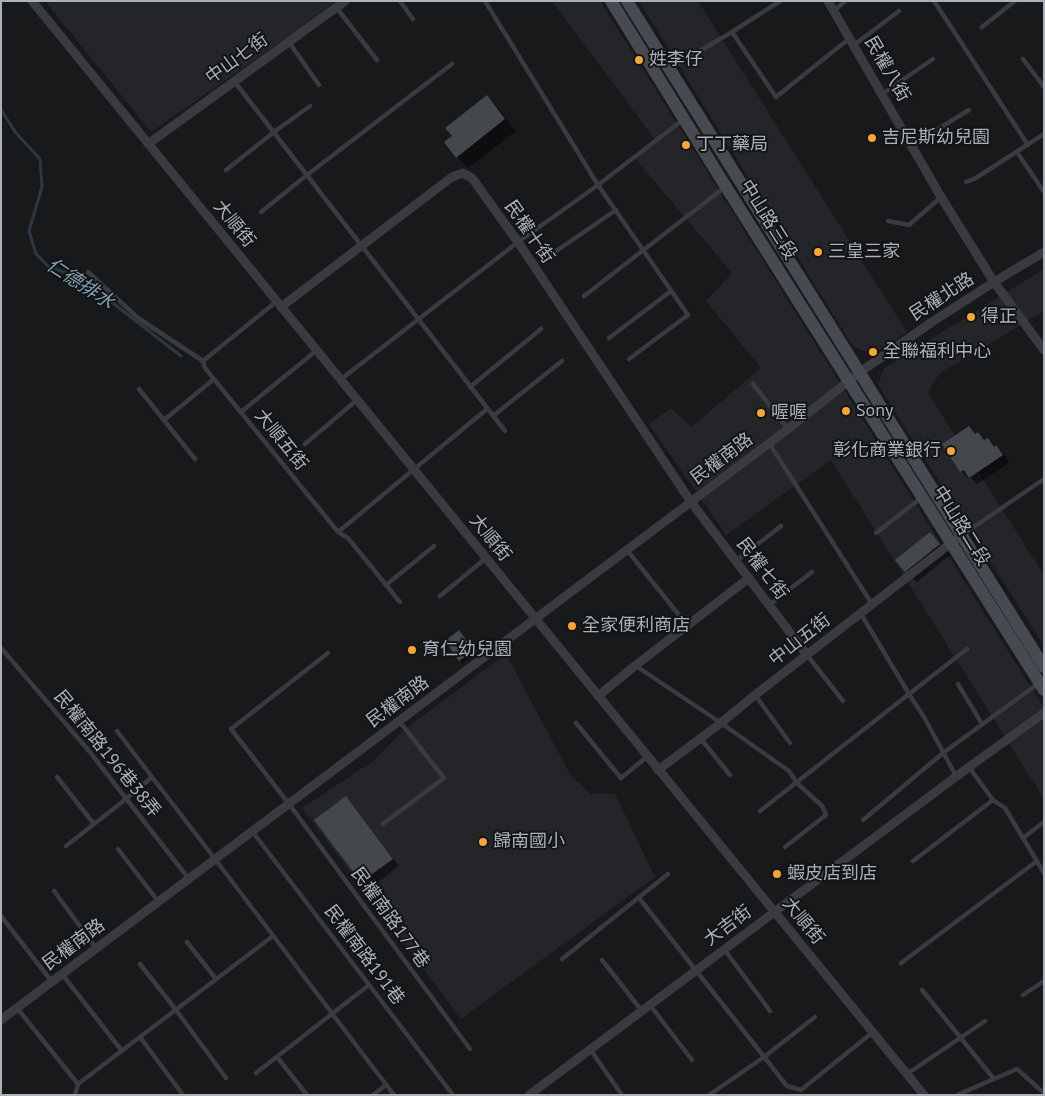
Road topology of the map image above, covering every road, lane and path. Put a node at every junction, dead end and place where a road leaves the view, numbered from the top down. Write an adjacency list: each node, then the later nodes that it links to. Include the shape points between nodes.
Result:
1 (32, 1): 36 (street, 大順街)
2 (344, 1): 14 (street, 中山七街)
3 (400, 1): 17 (lane)
4 (485, 1): 43 (lane)
5 (611, 1): 33 (main road, 中山路三段)
6 (627, 1): 26 (main road, 中山路三段)
7 (769, 1): 13 (lane)
8 (780, 1): 13 (lane)
9 (828, 1): 15 (street, 民權八街)
10 (845, 1): 15 (lane)
11 (934, 1): 38 (lane)
12 (1015, 1): 18 (lane)
13 (772, 6): 19 (lane)
14 (336, 7): 21 (street, 中山七街); 24 (lane)
15 (834, 11): 20 (street, 民權八街)
16 (899, 12): 20 (lane)
17 (413, 19)
18 (982, 27)
19 (732, 32): 20 (lane, via 776,97); 26 (lane)
20 (852, 41): 30 (street, 民權八街)
21 (289, 42): 27 (street, 中山七街); 28 (lane)
22 (933, 59): 30 (lane)
23 (1023, 59): 29 (lane)
24 (377, 60)
25 (452, 64): 41 (lane)
26 (670, 69): 68 (main road, 中山路三段)
27 (234, 81): 34 (lane); 36 (street, 中山七街)
28 (319, 84)
29 (1044, 87)
30 (882, 94): 37 (street, 民權八街)
31 (310, 106): 34 (lane)
32 (969, 110): 37 (lane)
33 (684, 119): 43 (lane); 44 (main road, 中山路三段)
34 (274, 132): 40 (lane); 41 (lane)
35 (1044, 134): 38 (lane)
36 (148, 144): 59 (street, 大順街)
37 (912, 145): 46 (street, 民權八街)
38 (1028, 145): 39 (lane)
39 (1017, 152): 42 (lane); 45 (lane)
40 (226, 170)
41 (307, 175): 48 (lane); 51 (lane)
42 (966, 182)
43 (598, 185): 47 (lane); 50 (lane)
44 (726, 187): 52 (lane); 71 (main road, 中山路三段)
45 (1044, 192)
46 (941, 197): 49 (lane, via 909,225); 56 (street, 民權八街)
47 (616, 210): 52 (lane); 54 (lane)
48 (261, 212)
49 (888, 221)
50 (518, 242): 51 (street, 民權十街, via 472,178 463,172 452,176); 60 (lane); 88 (street, 民權十街)
51 (361, 245): 59 (street, 民權十街); 60 (lane)
52 (644, 251): 57 (lane); 58 (lane)
53 (1044, 252): 56 (street, 民權北路)
54 (548, 256)
55 (88, 272): 66 (lane, via 138,318)
56 (994, 282): 64 (street, 民權八街); 68 (street, 民權北路)
57 (671, 291): 62 (lane); 65 (lane, via 688,315)
58 (584, 296)
59 (279, 304): 63 (street, 大順街); 66 (lane)
60 (418, 319): 70 (lane); 73 (lane)
61 (541, 329): 73 (lane)
62 (609, 338)
63 (316, 350): 70 (street, 大順街); 77 (lane)
64 (1044, 350)
65 (629, 359)
66 (203, 361): 69 (lane, 大順五街, via 204,368)
67 (562, 361): 78 (lane)
68 (860, 372): 71 (street, 民權南路); 92 (main road, 中山路二段)
69 (214, 379): 77 (lane, 大順五街); 79 (lane)
70 (340, 380): 75 (street, 大順街)
71 (849, 380): 80 (street, 民權南路); 87 (main road, 中山路二段)
72 (753, 384): 80 (lane)
73 (470, 387): 76 (lane)
74 (140, 389): 79 (lane)
75 (357, 400): 83 (lane); 85 (street, 大順街)
76 (487, 410): 78 (lane); 85 (lane)
77 (240, 412): 90 (lane, 大順五街)
78 (493, 416): 81 (lane)
79 (164, 420): 84 (lane)
80 (788, 429): 82 (street, 民權南路)
81 (505, 431)
82 (769, 443): 88 (street, 民權南路); 103 (lane)
83 (305, 444)
84 (195, 459)
85 (414, 470): 90 (lane); 95 (street, 大順街)
86 (1044, 479): 92 (lane)
87 (922, 497): 91 (lane); 92 (main road, 中山路二段)
88 (691, 502): 94 (street, 民權南路); 96 (street, 民權七街)
89 (782, 526): 96 (lane)
90 (338, 532): 99 (lane, 大順五街, via 348,538)
91 (876, 533)
92 (956, 539): 103 (street, 中山五街); 112 (main road, 中山路二段); 114 (main road, 中山路二段)
93 (434, 546): 99 (lane)
94 (628, 550): 105 (street, 民權南路); 106 (lane)
95 (486, 558): 100 (lane); 105 (street, 大順街)
96 (736, 561): 98 (street, 民權七街)
97 (812, 572): 102 (lane)
98 (749, 578): 102 (street, 民權七街); 106 (street)
99 (386, 585): 101 (lane, 大順五街)
100 (440, 596)
101 (400, 602)
102 (769, 605): 110 (street, 民權七街)
103 (873, 605): 104 (street, 中山五街)
104 (860, 614): 110 (street, 中山五街); 115 (lane)
105 (535, 619): 117 (street, 大順街); 120 (street, 民權南路)
106 (688, 626): 111 (street)
107 (1, 648): 136 (lane, 民權南路196巷38弄)
108 (967, 649): 115 (lane)
109 (328, 653): 138 (lane, 民權南路177巷, via 231,729)
110 (807, 655): 116 (street, 中山五街); 118 (lane)
111 (636, 665): 117 (street); 122 (lane)
112 (1044, 667)
113 (958, 684): 123 (lane)
114 (1041, 686): 123 (lane)
115 (909, 694): 127 (lane); 135 (lane)
116 (755, 695): 122 (street, 中山五街); 126 (lane)
117 (598, 696): 128 (street, 大順街)
118 (843, 701)
119 (1044, 713): 129 (street, 大吉街)
120 (399, 721): 138 (street, 民權南路); 143 (lane, via 444,778)
121 (576, 723): 128 (lane, via 620,778)
122 (721, 723): 125 (street, 中山五街); 135 (lane, via 789,771)
123 (982, 724): 127 (lane)
124 (117, 731): 133 (lane)
125 (700, 738): 130 (street, 中山五街); 131 (lane)
126 (790, 743)
127 (943, 753): 132 (lane); 140 (lane)
128 (648, 756): 130 (street, 大順街)
129 (969, 767): 132 (street, 大吉街); 137 (lane)
130 (658, 770): 158 (street, 大順街)
131 (730, 776)
132 (956, 776): 158 (street, 大吉街)
133 (152, 777): 136 (lane); 149 (lane)
134 (57, 778): 142 (lane)
135 (797, 783): 139 (lane); 147 (lane, via 822,806 826,815)
136 (126, 799): 142 (lane); 154 (lane, 民權南路196巷38弄)
137 (993, 800): 145 (lane, via 1005,808); 150 (lane)
138 (289, 804): 144 (street, 民權南路); 188 (lane, 民權南路177巷)
139 (760, 811)
140 (863, 820)
141 (1044, 822): 145 (lane)
142 (94, 824): 146 (lane)
143 (383, 824)
144 (252, 831): 149 (street, 民權南路); 173 (lane, 民權南路191巷)
145 (1023, 838): 151 (lane)
146 (66, 846)
147 (785, 847)
148 (118, 849): 157 (lane)
149 (215, 859): 154 (street, 民權南路); 160 (lane)
150 (913, 861)
151 (1036, 861): 152 (lane); 166 (lane)
152 (1044, 873)
153 (668, 874): 156 (lane)
154 (189, 879): 157 (street, 民權南路)
155 (54, 891): 162 (lane)
156 (639, 898): 164 (lane); 168 (lane)
157 (159, 901): 162 (street, 民權南路)
158 (774, 912): 163 (street, 大吉街); 185 (street, 大順街)
159 (1, 916): 172 (lane)
160 (273, 936): 170 (lane); 181 (lane)
161 (186, 942): 170 (lane)
162 (96, 948): 169 (street, 民權南路)
163 (724, 950): 168 (street, 大吉街); 180 (lane)
164 (562, 959)
165 (602, 960): 179 (lane)
166 (901, 962)
167 (140, 964): 178 (lane)
168 (696, 971): 176 (street, 大吉街); 192 (lane)
169 (62, 974): 172 (street, 民權南路); 190 (lane)
170 (216, 979): 178 (lane)
171 (1044, 981): 175 (lane)
172 (52, 982): 177 (street, 民權南路)
173 (369, 985): 181 (lane); 206 (lane, 民權南路191巷)
174 (922, 990): 187 (lane)
175 (1023, 995)
176 (650, 1005): 179 (street, 大吉街); 193 (lane)
177 (17, 1008): 183 (street, 民權南路); 198 (lane)
178 (176, 1010): 186 (lane); 196 (lane)
179 (642, 1011): 189 (street, 大吉街)
180 (770, 1011)
181 (333, 1014): 191 (lane); 199 (lane)
182 (815, 1017): 192 (lane)
183 (1, 1020)
184 (985, 1021): 187 (lane)
185 (873, 1032): 192 (lane, via 801,1090 787,1086); 195 (street, 大順街)
186 (140, 1037): 190 (lane); 202 (lane)
187 (960, 1037): 195 (lane); 197 (lane)
188 (470, 1049)
189 (590, 1049): 207 (street, 大吉街); 208 (lane)
190 (122, 1051): 198 (lane)
191 (277, 1057): 194 (lane); 203 (lane)
192 (764, 1057): 209 (lane)
193 (692, 1060)
194 (256, 1074)
195 (907, 1074): 210 (street, 大順街)
196 (226, 1078)
197 (994, 1079): 200 (lane, via 1017,1069); 211 (lane)
198 (78, 1084): 201 (lane)
199 (386, 1085): 204 (lane); 205 (lane)
200 (1044, 1093)
201 (75, 1095)
202 (183, 1095)
203 (307, 1095)
204 (374, 1095)
205 (394, 1095)
206 (453, 1095)
207 (529, 1095)
208 (622, 1095)
209 (709, 1095)
210 (924, 1095)
211 (957, 1095)

